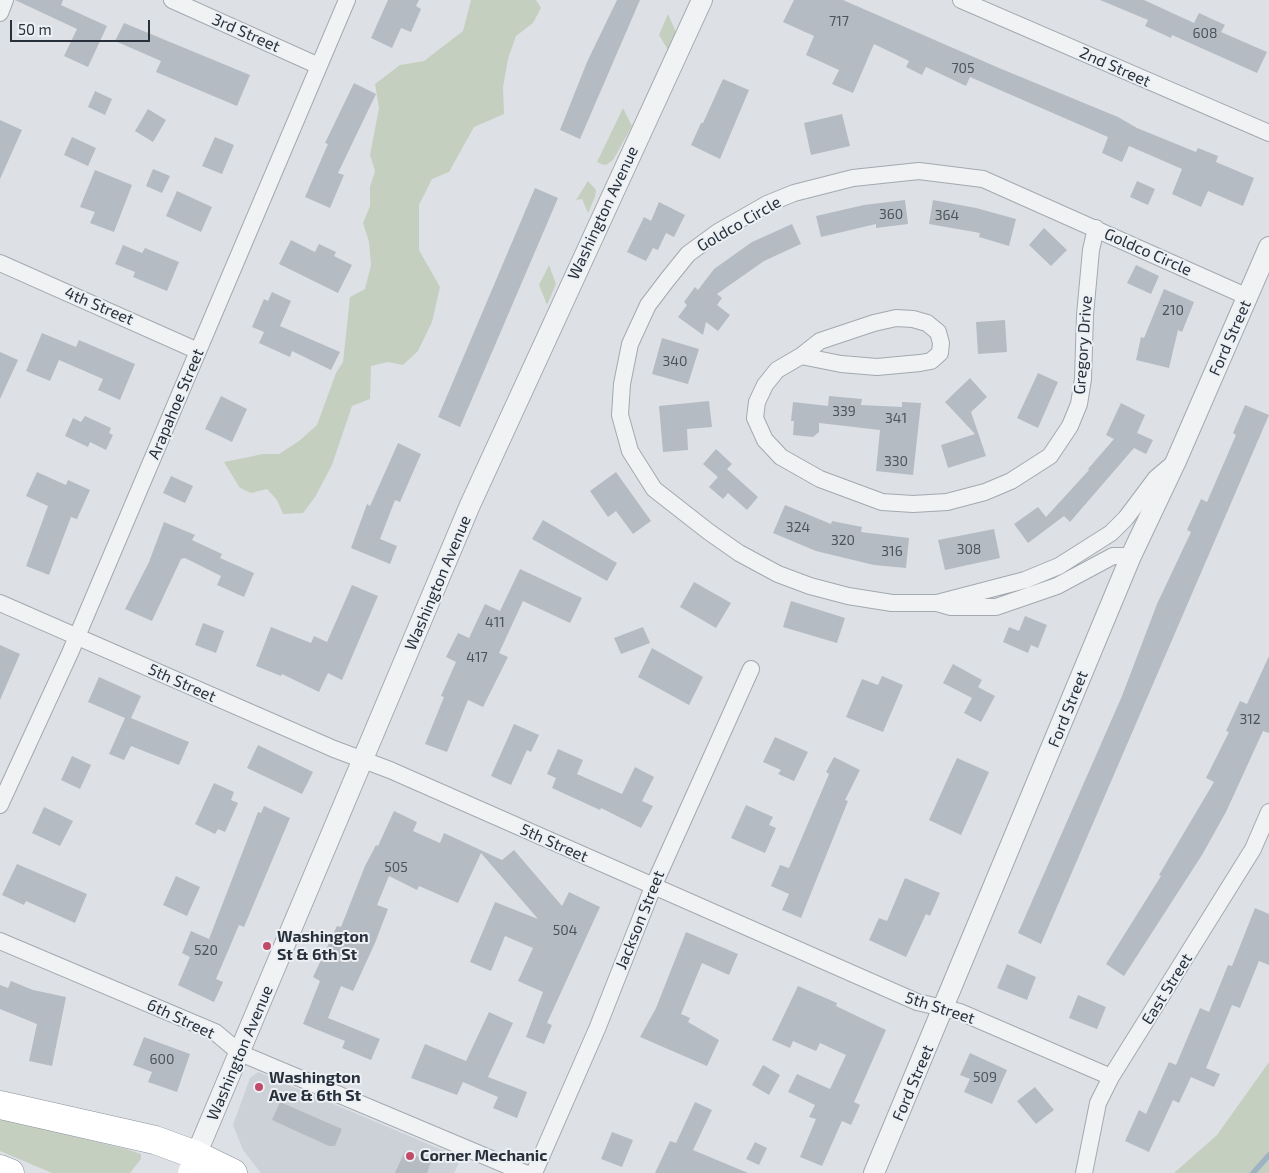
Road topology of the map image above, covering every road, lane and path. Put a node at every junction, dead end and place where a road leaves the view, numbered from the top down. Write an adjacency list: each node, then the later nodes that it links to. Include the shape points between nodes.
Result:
1 (6, 0): 6 (street)
2 (172, 0): 7 (street, 3rd Street)
3 (346, 0): 7 (street, Arapahoe Street)
4 (702, 0): 21 (street, Washington Avenue, via 470,505)
5 (962, 0): 8 (street, 2nd Street)
6 (0, 13)
7 (319, 66): 13 (street, Arapahoe Street)
8 (1269, 133)
9 (1096, 228): 12 (street, Goldco Circle); 14 (street, Gregory Drive, via 1091,250 1079,404 1070,426 1050,456 1011,481 947,502 882,502 820,479 781,457 765,440 755,418 757,402 765,384 777,370); 17 (street, Goldco Circle, via 983,179 919,171 853,178 794,193 767,204 718,232 688,254 648,305 630,344 620,415 630,451 654,489 716,538 778,574 848,596 892,603)
10 (1269, 247): 12 (street, Ford Street)
11 (0, 263): 13 (street, 4th Street)
12 (1248, 297): 15 (street, Ford Street)
13 (198, 351): 19 (street, Arapahoe Street)
14 (801, 356): 14 (street, Gregory Drive, via 877,367 931,361 940,353 941,343 938,332 927,323 896,318 820,341)
15 (1176, 461): 16 (street, Ford Street); 17 (street, Goldco Circle, via 1156,478 1111,533 1059,566 1024,580)
16 (1131, 556): 17 (street, Goldco Circle, via 1113,556 1058,586 996,607 951,607); 26 (street, Ford Street)
17 (937, 602)
18 (0, 603): 19 (street, 5th Street)
19 (76, 636): 21 (street, 5th Street, via 334,749); 22 (street, Arapahoe Street)
20 (751, 669): 24 (street, Jackson Street)
21 (364, 759): 24 (street, 5th Street); 27 (street, Washington Avenue)
22 (0, 806)
23 (1269, 812): 28 (street, East Street, via 1253,849)
24 (653, 887): 26 (street, 5th Street, via 917,1002); 35 (street, Jackson Street)
25 (0, 941): 27 (street, 6th Street, via 215,1032)
26 (944, 1010): 28 (street, 5th Street, via 960,1012); 36 (street, Ford Street)
27 (240, 1053): 30 (street, Washington Avenue); 34 (street, 6th Street)
28 (1110, 1077): 37 (street, East Street, via 1098,1103)
29 (0, 1105): 30 (highway, via 155,1140)
30 (193, 1164): 33 (highway)
31 (0, 1169): 32 (highway)
32 (10, 1173)
33 (233, 1173)
34 (525, 1173)
35 (534, 1173)
36 (874, 1173)
37 (1084, 1173)

